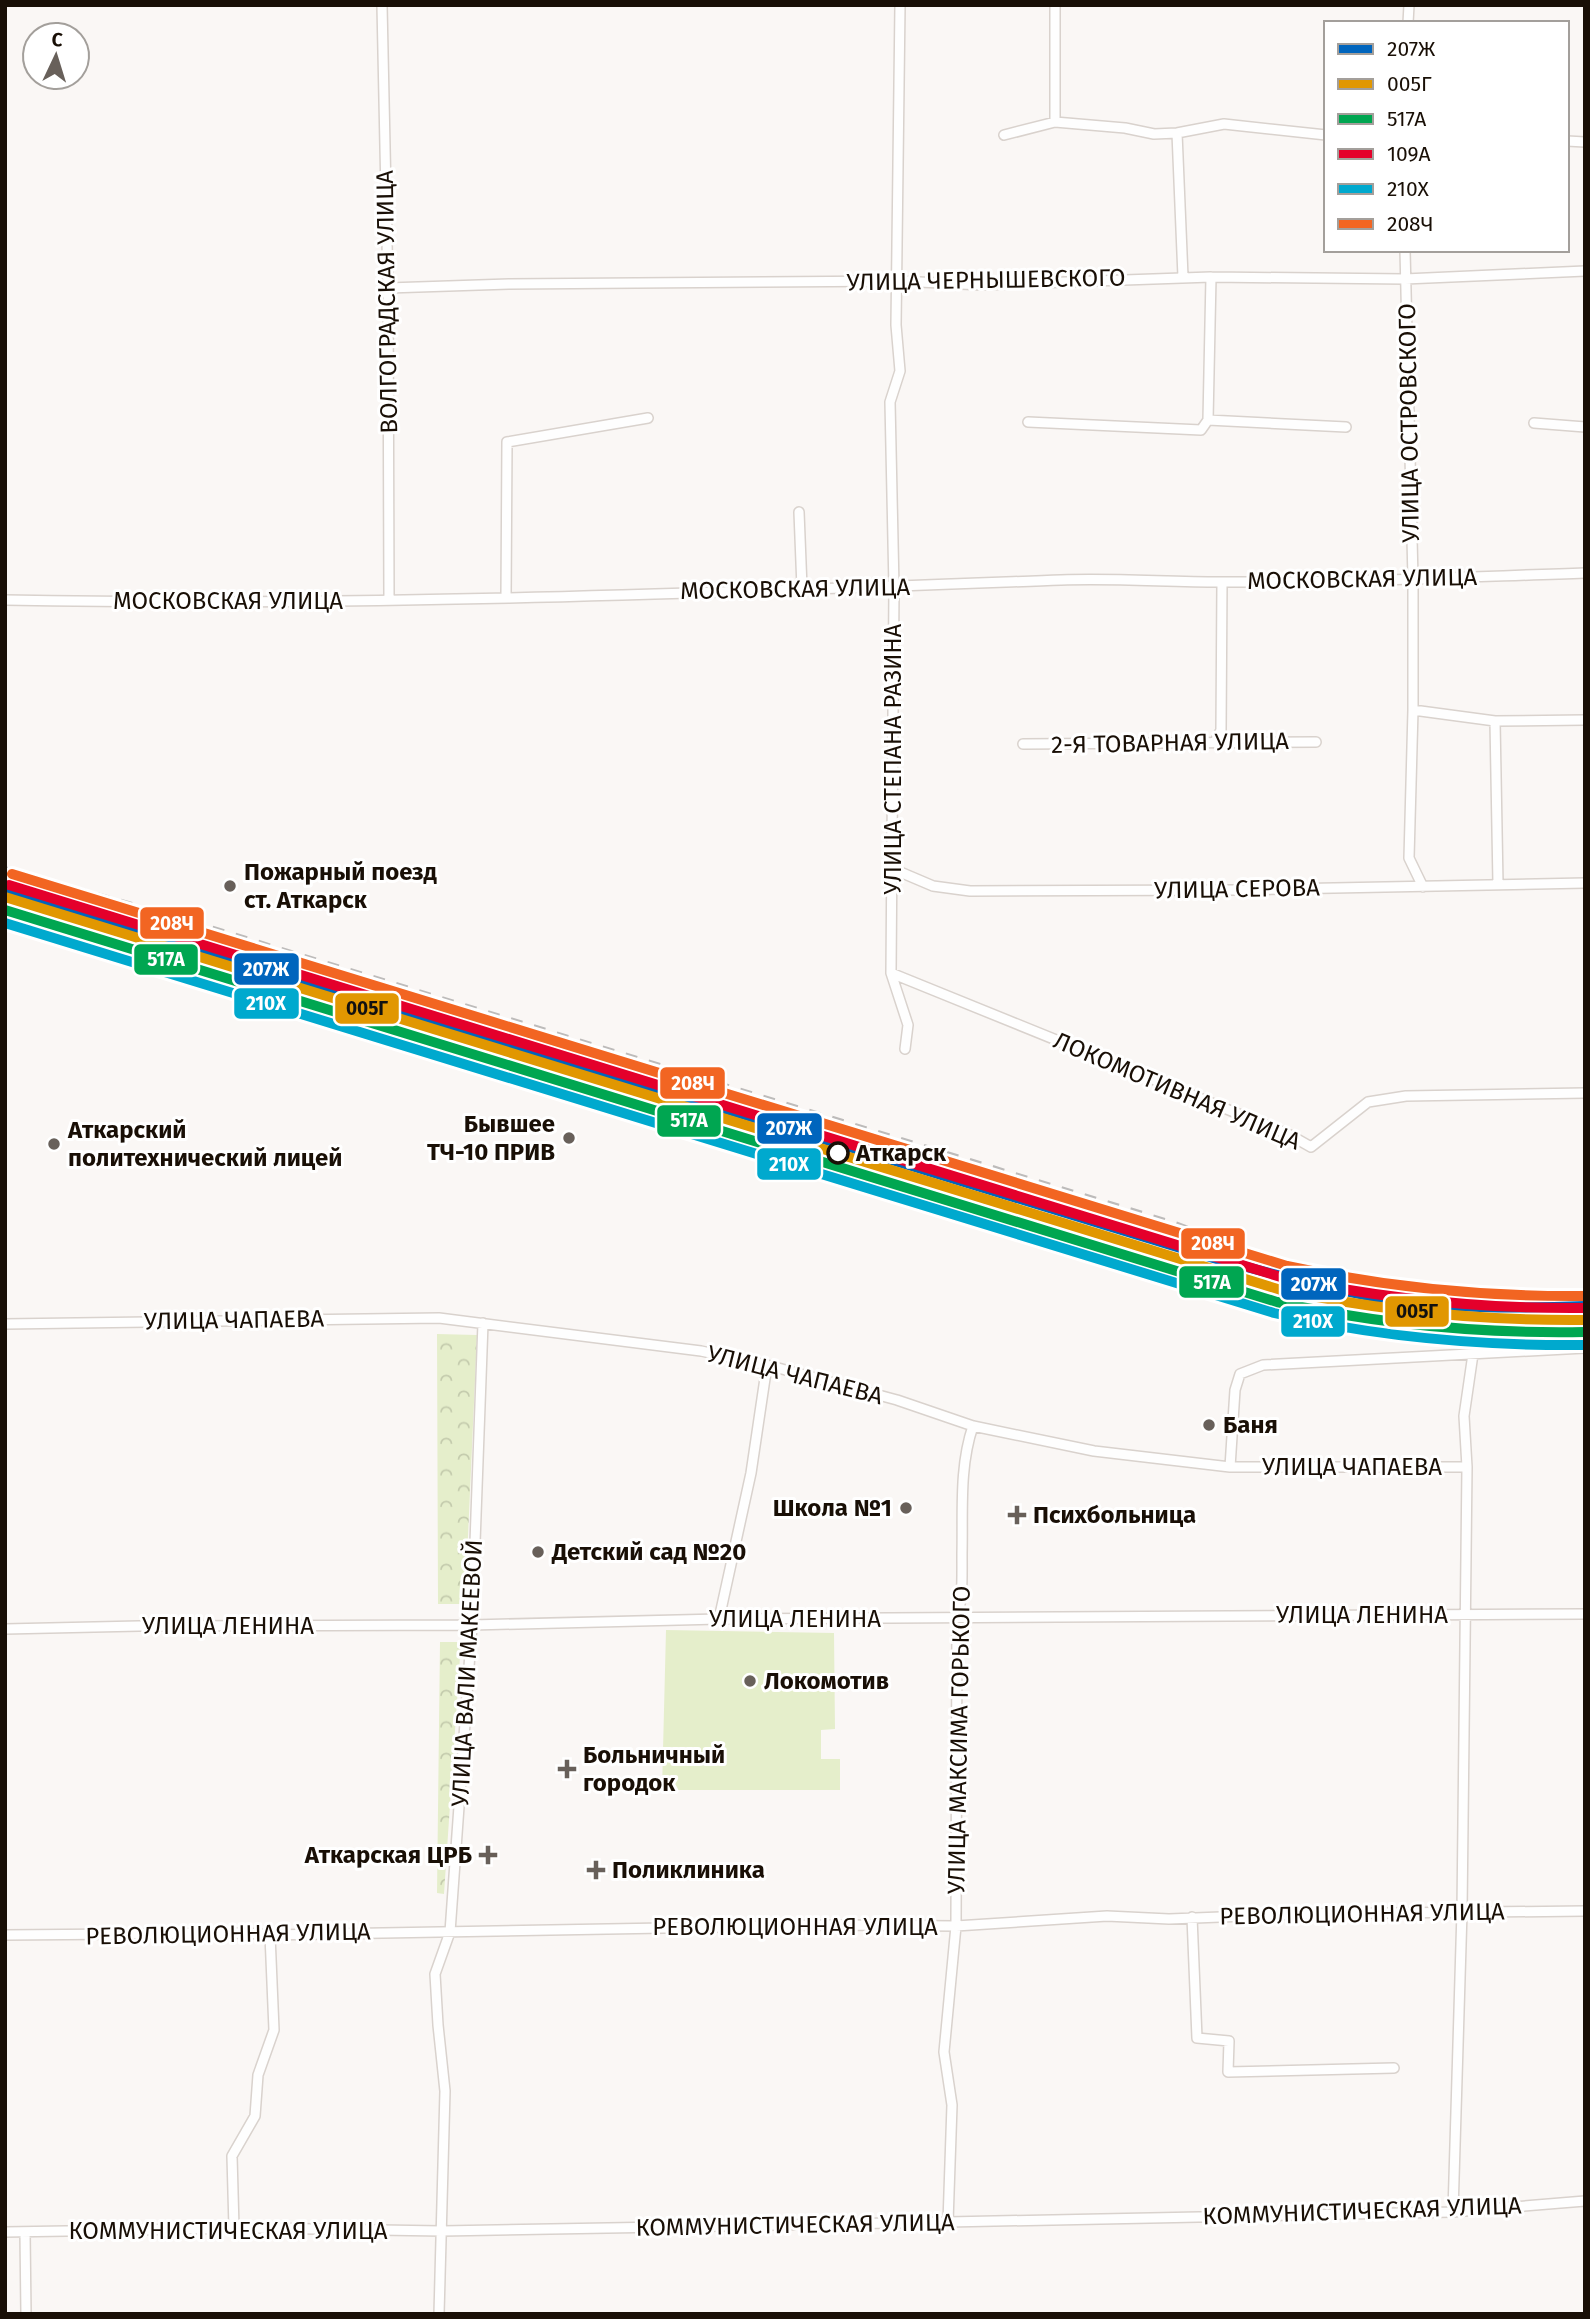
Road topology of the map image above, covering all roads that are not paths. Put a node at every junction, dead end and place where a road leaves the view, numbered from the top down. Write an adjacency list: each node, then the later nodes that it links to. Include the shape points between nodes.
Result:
1 (383, 5): 14 (street, ВОЛГОГРАДСКАЯ УЛИЦА)
2 (900, 5): 13 (street, УЛИЦА СТЕПАНА РАЗИНА)
3 (1055, 5): 4 (street)
4 (1055, 122): 5 (street); 6 (street)
5 (1177, 133): 7 (street, via 1223,124); 11 (street)
6 (1004, 135)
7 (1324, 135)
8 (1405, 252): 12 (street, УЛИЦА ОСТРОВСКОГО)
9 (1585, 271): 12 (street, УЛИЦА ЧЕРНЫШЕВСКОГО)
10 (1211, 276): 11 (street, УЛИЦА ЧЕРНЫШЕВСКОГО); 12 (street, УЛИЦА ЧЕРНЫШЕВСКОГО); 16 (street)
11 (1182, 277): 13 (street, УЛИЦА ЧЕРНЫШЕВСКОГО, via 982,285)
12 (1405, 279): 23 (street, УЛИЦА ОСТРОВСКОГО)
13 (898, 281): 14 (street, УЛИЦА ЧЕРНЫШЕВСКОГО); 26 (street, УЛИЦА СТЕПАНА РАЗИНА, via 900,371 890,402)
14 (387, 288): 28 (street, ВОЛГОГРАДСКАЯ УЛИЦА)
15 (648, 418): 27 (street, via 507,442)
16 (1208, 420): 17 (street, via 1201,430); 19 (street)
17 (1028, 422)
18 (1534, 423): 20 (street)
19 (1346, 427)
20 (1585, 427)
21 (799, 512): 25 (street)
22 (1585, 573): 23 (street, МОСКОВСКАЯ УЛИЦА)
23 (1413, 579): 24 (street, МОСКОВСКАЯ УЛИЦА); 30 (street, УЛИЦА ОСТРОВСКОГО)
24 (1222, 582): 26 (street, МОСКОВСКАЯ УЛИЦА, via 1066,580); 34 (street, via 1221,730)
25 (802, 587): 26 (street, МОСКОВСКАЯ УЛИЦА); 27 (street, МОСКОВСКАЯ УЛИЦА)
26 (894, 587): 36 (street, УЛИЦА СТЕПАНА РАЗИНА)
27 (506, 598): 28 (street, МОСКОВСКАЯ УЛИЦА)
28 (389, 599): 29 (street, МОСКОВСКАЯ УЛИЦА)
29 (5, 600)
30 (1413, 710): 32 (street); 39 (street, УЛИЦА ОСТРОВСКОГО, via 1409,858)
31 (1585, 720): 32 (street)
32 (1495, 721): 38 (street)
33 (1317, 741): 34 (street, 2-Я ТОВАРНАЯ УЛИЦА)
34 (1215, 742): 35 (street, 2-Я ТОВАРНАЯ УЛИЦА)
35 (1023, 744)
36 (893, 869): 39 (street, УЛИЦА СЕРОВА, via 933,886 970,891); 40 (street, УЛИЦА СТЕПАНА РАЗИНА)
37 (1585, 883): 38 (street, УЛИЦА СЕРОВА)
38 (1498, 884): 39 (street, УЛИЦА СЕРОВА)
39 (1423, 887)
40 (891, 973): 41 (street, УЛИЦА СТЕПАНА РАЗИНА, via 908,1025); 42 (street, ЛОКОМОТИВНАЯ УЛИЦА, via 1311,1147 1368,1102 1406,1096)
41 (905, 1049)
42 (1585, 1093)
43 (483, 1323): 44 (street, УЛИЦА ЧАПАЕВА, via 425,1318); 47 (street, УЛИЦА ЧАПАЕВА, via 701,1351); 55 (street, УЛИЦА ВАЛИ МАКЕЕВОЙ)
44 (5, 1324)
45 (1585, 1348): 46 (street)
46 (1473, 1354): 49 (street, via 1263,1365 1240,1374); 50 (street, УЛИЦА ЧАПАЕВА, via 1464,1416)
47 (767, 1365): 48 (street, УЛИЦА ЧАПАЕВА); 54 (street, via 751,1473)
48 (973, 1426): 49 (street, УЛИЦА ЧАПАЕВА, via 1094,1451); 53 (street, УЛИЦА МАКСИМА ГОРЬКОГО, via 966,1446 962,1600)
49 (1230, 1467): 50 (street, УЛИЦА ЧАПАЕВА)
50 (1467, 1467): 52 (street)
51 (1585, 1614): 52 (street, УЛИЦА ЛЕНИНА)
52 (1464, 1615): 53 (street, УЛИЦА ЛЕНИНА); 57 (street)
53 (957, 1618): 54 (street, УЛИЦА ЛЕНИНА); 60 (street, УЛИЦА МАКСИМА ГОРЬКОГО)
54 (719, 1619): 55 (street, УЛИЦА ЛЕНИНА)
55 (472, 1625): 56 (street, УЛИЦА ЛЕНИНА); 61 (street, УЛИЦА ВАЛИ МАКЕЕВОЙ)
56 (5, 1629)
57 (1462, 1911): 58 (street, РЕВОЛЮЦИОННАЯ УЛИЦА); 59 (street, РЕВОЛЮЦИОННАЯ УЛИЦА); 66 (street)
58 (1585, 1911)
59 (1192, 1917): 60 (street, РЕВОЛЮЦИОННАЯ УЛИЦА, via 1107,1916); 64 (street, via 1196,2038 1229,2041 1228,2072)
60 (956, 1926): 61 (street, РЕВОЛЮЦИОННАЯ УЛИЦА); 67 (street, УЛИЦА МАКСИМА ГОРЬКОГО, via 944,2053 951,2105)
61 (450, 1932): 63 (street, РЕВОЛЮЦИОННАЯ УЛИЦА); 69 (street, УЛИЦА ВАЛИ МАКЕЕВОЙ, via 435,1974 445,2091)
62 (5, 1935): 63 (street, РЕВОЛЮЦИОННАЯ УЛИЦА)
63 (270, 1935): 68 (street, via 274,2030 258,2075 255,2116 232,2156)
64 (1394, 2068)
65 (1585, 2201): 66 (street, КОММУНИСТИЧЕСКАЯ УЛИЦА)
66 (1453, 2212): 67 (street, КОММУНИСТИЧЕСКАЯ УЛИЦА)
67 (948, 2222): 69 (street, КОММУНИСТИЧЕСКАЯ УЛИЦА)
68 (234, 2228): 69 (street, КОММУНИСТИЧЕСКАЯ УЛИЦА); 71 (street, КОММУНИСТИЧЕСКАЯ УЛИЦА)
69 (442, 2231): 73 (street, УЛИЦА ВАЛИ МАКЕЕВОЙ)
70 (5, 2232): 71 (street, КОММУНИСТИЧЕСКАЯ УЛИЦА)
71 (25, 2232): 72 (street)
72 (26, 2314)
73 (439, 2314)

